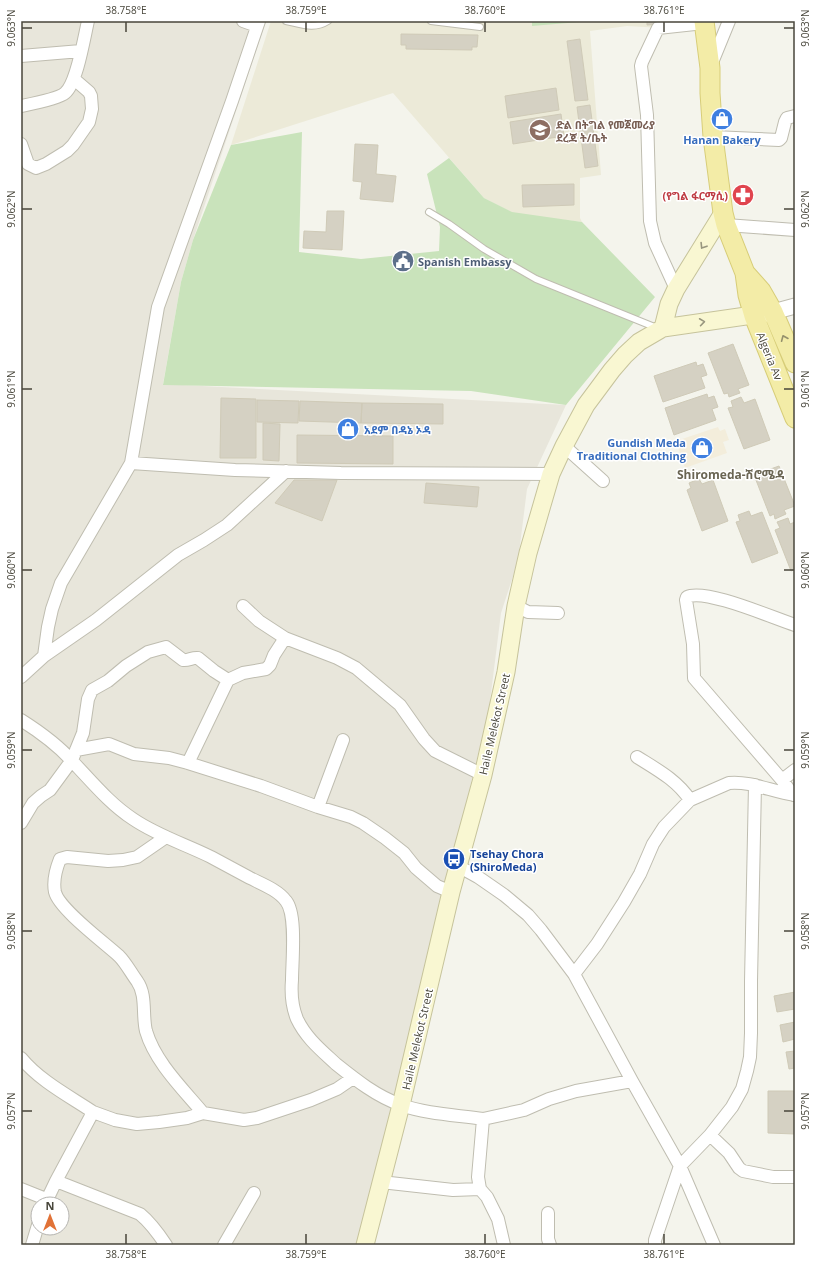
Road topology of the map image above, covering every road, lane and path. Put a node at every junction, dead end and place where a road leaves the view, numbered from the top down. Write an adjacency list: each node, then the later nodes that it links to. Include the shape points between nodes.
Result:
1 (88, 21): 10 (street)
2 (243, 21): 8 (street)
3 (286, 21): 4 (lane, via 317,26)
4 (328, 21)
5 (431, 21): 9 (lane)
6 (729, 21): 12 (street)
7 (704, 22): 12 (main road); 22 (street, via 658,28 641,66 647,115 650,221 655,243)
8 (258, 23): 30 (street, via 158,307)
9 (480, 27)
10 (81, 51): 11 (street); 13 (street)
11 (21, 56)
12 (710, 68): 16 (main road)
13 (74, 79): 14 (street, via 69,89 60,97); 17 (street, via 89,92 92,109 89,122 73,145 36,168 28,164)
14 (21, 106)
15 (795, 116): 16 (street, via 787,118 779,140)
16 (713, 137): 19 (main road)
17 (21, 144)
18 (429, 212): 26 (lane, via 484,249 536,279)
19 (725, 219): 20 (street); 21 (main road); 22 (main road, one-way to 22)
20 (795, 230)
21 (745, 273): 24 (main road, Algeria Av, via 762,291); 25 (main road, Algeria Av)
22 (676, 289): 26 (main road)
23 (795, 306): 24 (street)
24 (773, 312): 25 (main road, Haile Melekot Street); 27 (main road, Algeria Av, one-way to 24)
25 (754, 316): 26 (main road, Haile Melekot Street, one-way to 25); 28 (main road, Algeria Av)
26 (662, 329): 29 (main road, Haile Melekot Street, via 639,342 625,354 586,405)
27 (795, 364)
28 (795, 418)
29 (564, 446): 32 (main road, Haile Melekot Street); 33 (street)
30 (131, 463): 31 (street); 39 (street, via 61,583 52,609)
31 (286, 471): 32 (street); 39 (street, via 227,525 178,555 96,620)
32 (551, 474): 35 (main road, Haile Melekot Street)
33 (602, 481)
34 (243, 606): 38 (street, via 259,621)
35 (516, 606): 36 (street, via 528,612); 48 (main road, Haile Melekot Street, via 506,672)
36 (558, 613)
37 (795, 625): 49 (street, via 714,598 696,595 687,597 686,600 694,644 694,678)
38 (285, 638): 41 (street, via 266,669 243,673); 48 (street, via 338,658 356,668 400,705 435,751)
39 (44, 656): 40 (street)
40 (21, 678)
41 (228, 680): 44 (street, via 198,658 183,660 166,647 148,652 92,690 88,699 83,733); 46 (street)
42 (21, 720): 44 (street)
43 (343, 740): 53 (street)
44 (74, 755): 46 (street, via 109,744 134,754); 54 (street, via 50,790 40,796); 55 (street, via 113,804 134,820)
45 (637, 757): 52 (street, via 680,786)
46 (188, 763): 53 (street)
47 (795, 770): 49 (street)
48 (483, 775): 56 (main road, Haile Melekot Street)
49 (782, 780): 51 (street)
50 (755, 785): 51 (street); 52 (street, via 729,783); 66 (street, via 750,1057 742,1089 732,1107)
51 (794, 795)
52 (690, 800): 58 (street, via 664,827 624,902)
53 (318, 807): 57 (street, via 363,823 404,854 437,886)
54 (21, 823)
55 (166, 837): 60 (street, via 211,857 278,893 287,901 292,911 293,924 292,987 296,1018 315,1046); 64 (street, via 137,857 108,861 66,857 60,860 57,866 55,893 73,915 120,957 138,983 142,993 146,1030 152,1047 178,1084)
56 (458, 866): 57 (main road, Haile Melekot Street); 58 (street, via 478,877 528,914)
57 (451, 892): 62 (main road, Haile Melekot Street)
58 (574, 974): 61 (street)
59 (21, 1058): 63 (street, via 44,1079)
60 (353, 1078): 62 (street, via 378,1095); 64 (street, via 338,1089 257,1118 244,1120)
61 (632, 1081): 65 (street, via 576,1091 524,1110); 67 (street)
62 (401, 1105): 65 (street); 70 (main road, Haile Melekot Street)
63 (93, 1112): 64 (street, via 137,1124 187,1118); 69 (street)
64 (203, 1113)
65 (483, 1119): 72 (street, via 478,1177)
66 (710, 1135): 67 (street); 68 (street, via 743,1171 773,1177)
67 (680, 1166): 82 (street); 83 (street)
68 (795, 1177)
69 (56, 1181): 75 (street); 77 (street, via 140,1214 148,1220)
70 (381, 1182): 72 (street, via 453,1190); 79 (main road, Haile Melekot Street)
71 (21, 1188): 74 (street)
72 (480, 1188): 80 (street, via 498,1219)
73 (254, 1193): 78 (street)
74 (35, 1196)
75 (48, 1196)
76 (548, 1213): 81 (street)
77 (166, 1245)
78 (224, 1245)
79 (365, 1245)
80 (504, 1245)
81 (550, 1245)
82 (655, 1245)
83 (714, 1245)

